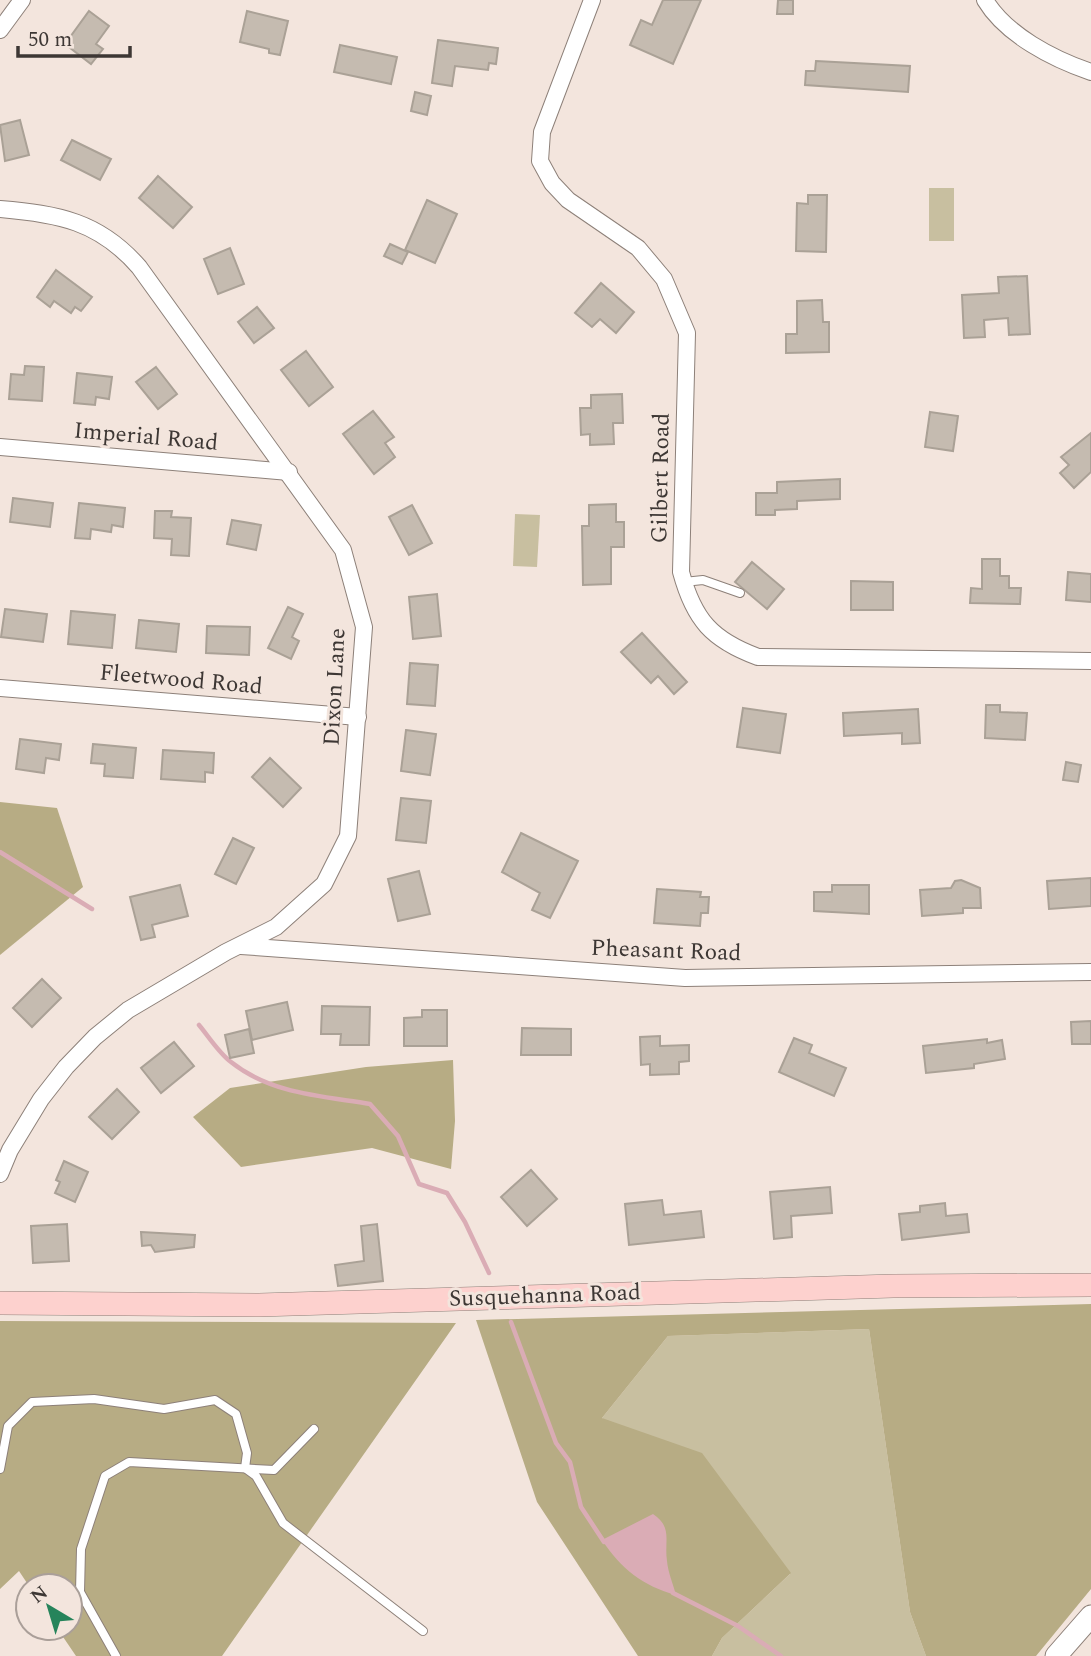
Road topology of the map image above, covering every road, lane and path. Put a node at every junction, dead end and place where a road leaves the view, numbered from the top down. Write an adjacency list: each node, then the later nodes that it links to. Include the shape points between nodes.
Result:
1 (22, 0): 4 (street)
2 (592, 0): 9 (street, Gilbert Road, via 542,132 540,161 568,200 638,248 664,279 687,333)
3 (985, 0): 5 (street, via 998,19 1023,37)
4 (0, 30)
5 (1091, 72)
6 (0, 209): 8 (street, Dixon Lane, via 73,219 101,232 125,251)
7 (0, 447): 8 (street, Imperial Road)
8 (289, 472): 13 (street, Dixon Lane, via 343,550 364,627)
9 (684, 582): 10 (lane, via 703,580); 11 (street, Gilbert Road, via 707,629 729,646 758,657)
10 (740, 593)
11 (1091, 661)
12 (0, 688): 13 (street, Fleetwood Road)
13 (358, 717): 14 (street, Dixon Lane, via 348,836 337,861 306,903 276,927)
14 (240, 946): 15 (street, Pheasant Road, via 685,978); 16 (street, Dixon Lane, via 128,1010 95,1037 41,1099)
15 (1091, 972)
16 (0, 1174)
17 (1091, 1285): 18 (main road, Susquehanna Road, via 771,1289 259,1306)
18 (0, 1304)
19 (314, 1429): 20 (lane, via 274,1470)
20 (245, 1468): 21 (lane, via 247,1453 236,1414 215,1400 164,1409 94,1399 32,1402 8,1426); 23 (lane, via 256,1476 283,1523); 24 (lane, via 129,1462 106,1476 80,1549 80,1592)
21 (0, 1469)
22 (1091, 1616): 25 (street)
23 (423, 1632)
24 (116, 1656)
25 (1056, 1656)

